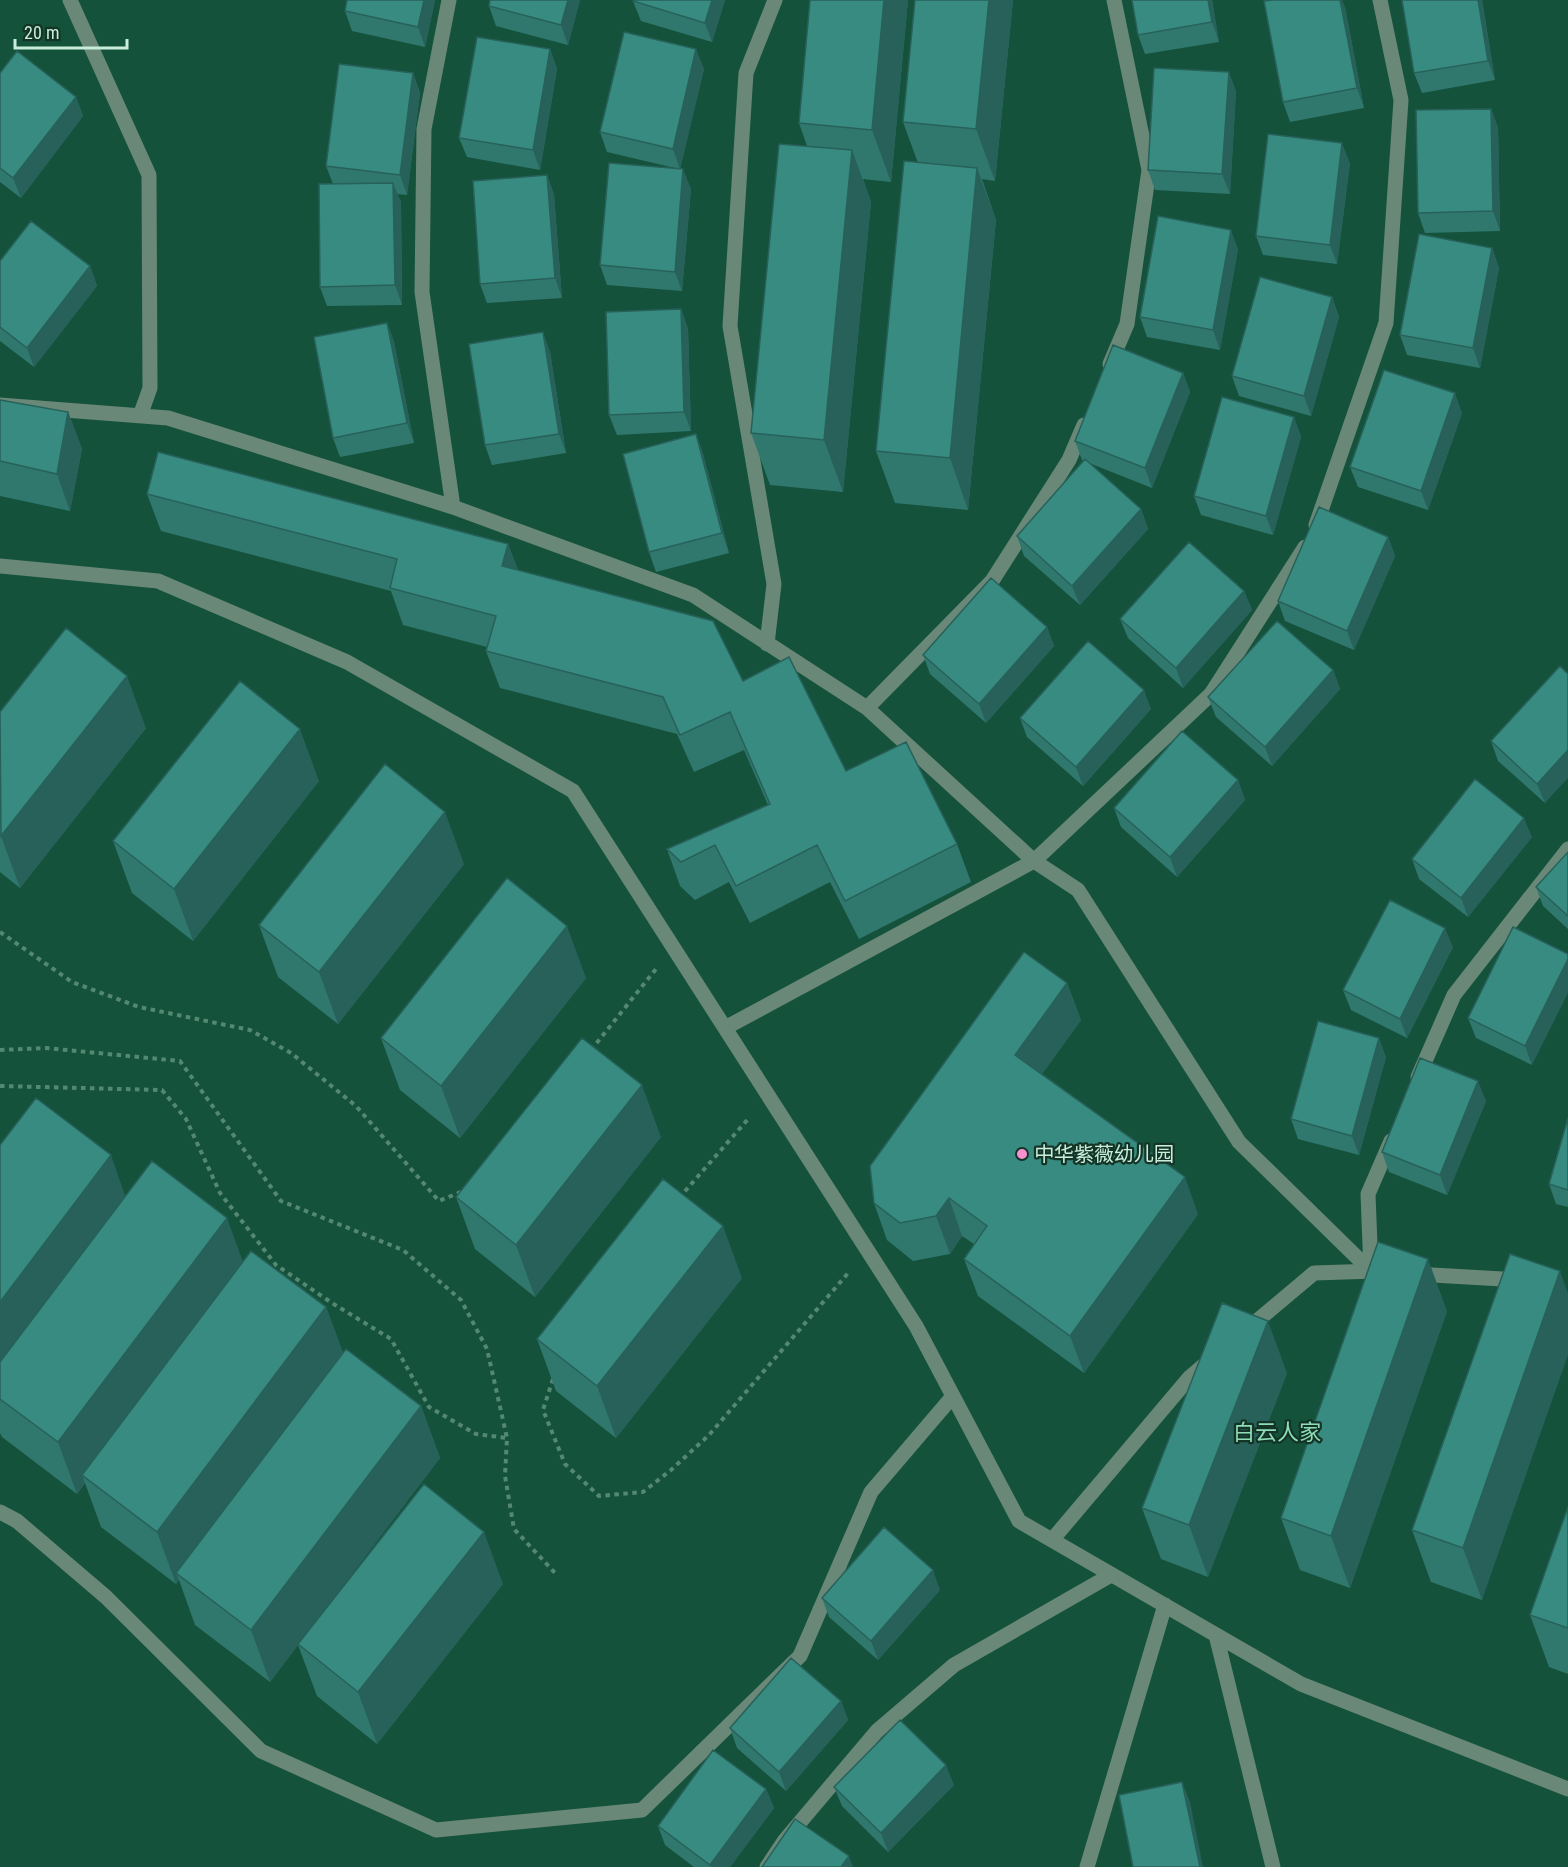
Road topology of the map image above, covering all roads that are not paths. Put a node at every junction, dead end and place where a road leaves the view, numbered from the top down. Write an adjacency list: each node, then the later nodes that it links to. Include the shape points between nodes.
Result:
1 (70, 0): 9 (street, via 149,175 150,388)
2 (449, 0): 10 (street, via 423,129 422,292)
3 (775, 0): 12 (street, via 746,73 730,326 774,584)
4 (1114, 0): 6 (street, via 1149,170 1127,324)
5 (1380, 0): 15 (street, via 1401,100 1386,323 1311,538 1211,694)
6 (1105, 376)
7 (0, 405): 9 (street)
8 (1092, 408): 13 (street, via 1069,460 992,581)
9 (140, 416): 10 (street, via 168,418)
10 (453, 507): 12 (street, via 693,595)
11 (0, 567): 16 (street, via 158,581 357,668 573,791)
12 (767, 644): 13 (street)
13 (867, 708): 15 (street)
14 (1568, 849): 17 (street, via 1454,995)
15 (1034, 861): 16 (street); 19 (street, via 1078,890 1239,1142)
16 (725, 1028): 21 (street, via 916,1326)
17 (1413, 1089)
18 (1395, 1131): 19 (street, via 1368,1194)
19 (1371, 1271): 20 (street); 23 (street, via 1314,1273 1229,1344 1189,1378)
20 (1533, 1281)
21 (953, 1396): 22 (street, via 871,1492 800,1656 642,1810 436,1830 261,1751 106,1597 17,1521); 23 (street, via 1019,1521)
22 (0, 1512)
23 (1052, 1540): 24 (street)
24 (1110, 1575): 25 (street); 28 (street, via 945,1672 877,1731)
25 (1165, 1605): 26 (street); 29 (street)
26 (1216, 1635): 27 (street, via 1301,1684); 30 (street)
27 (1568, 1789)
28 (767, 1867)
29 (1087, 1867)
30 (1273, 1867)

